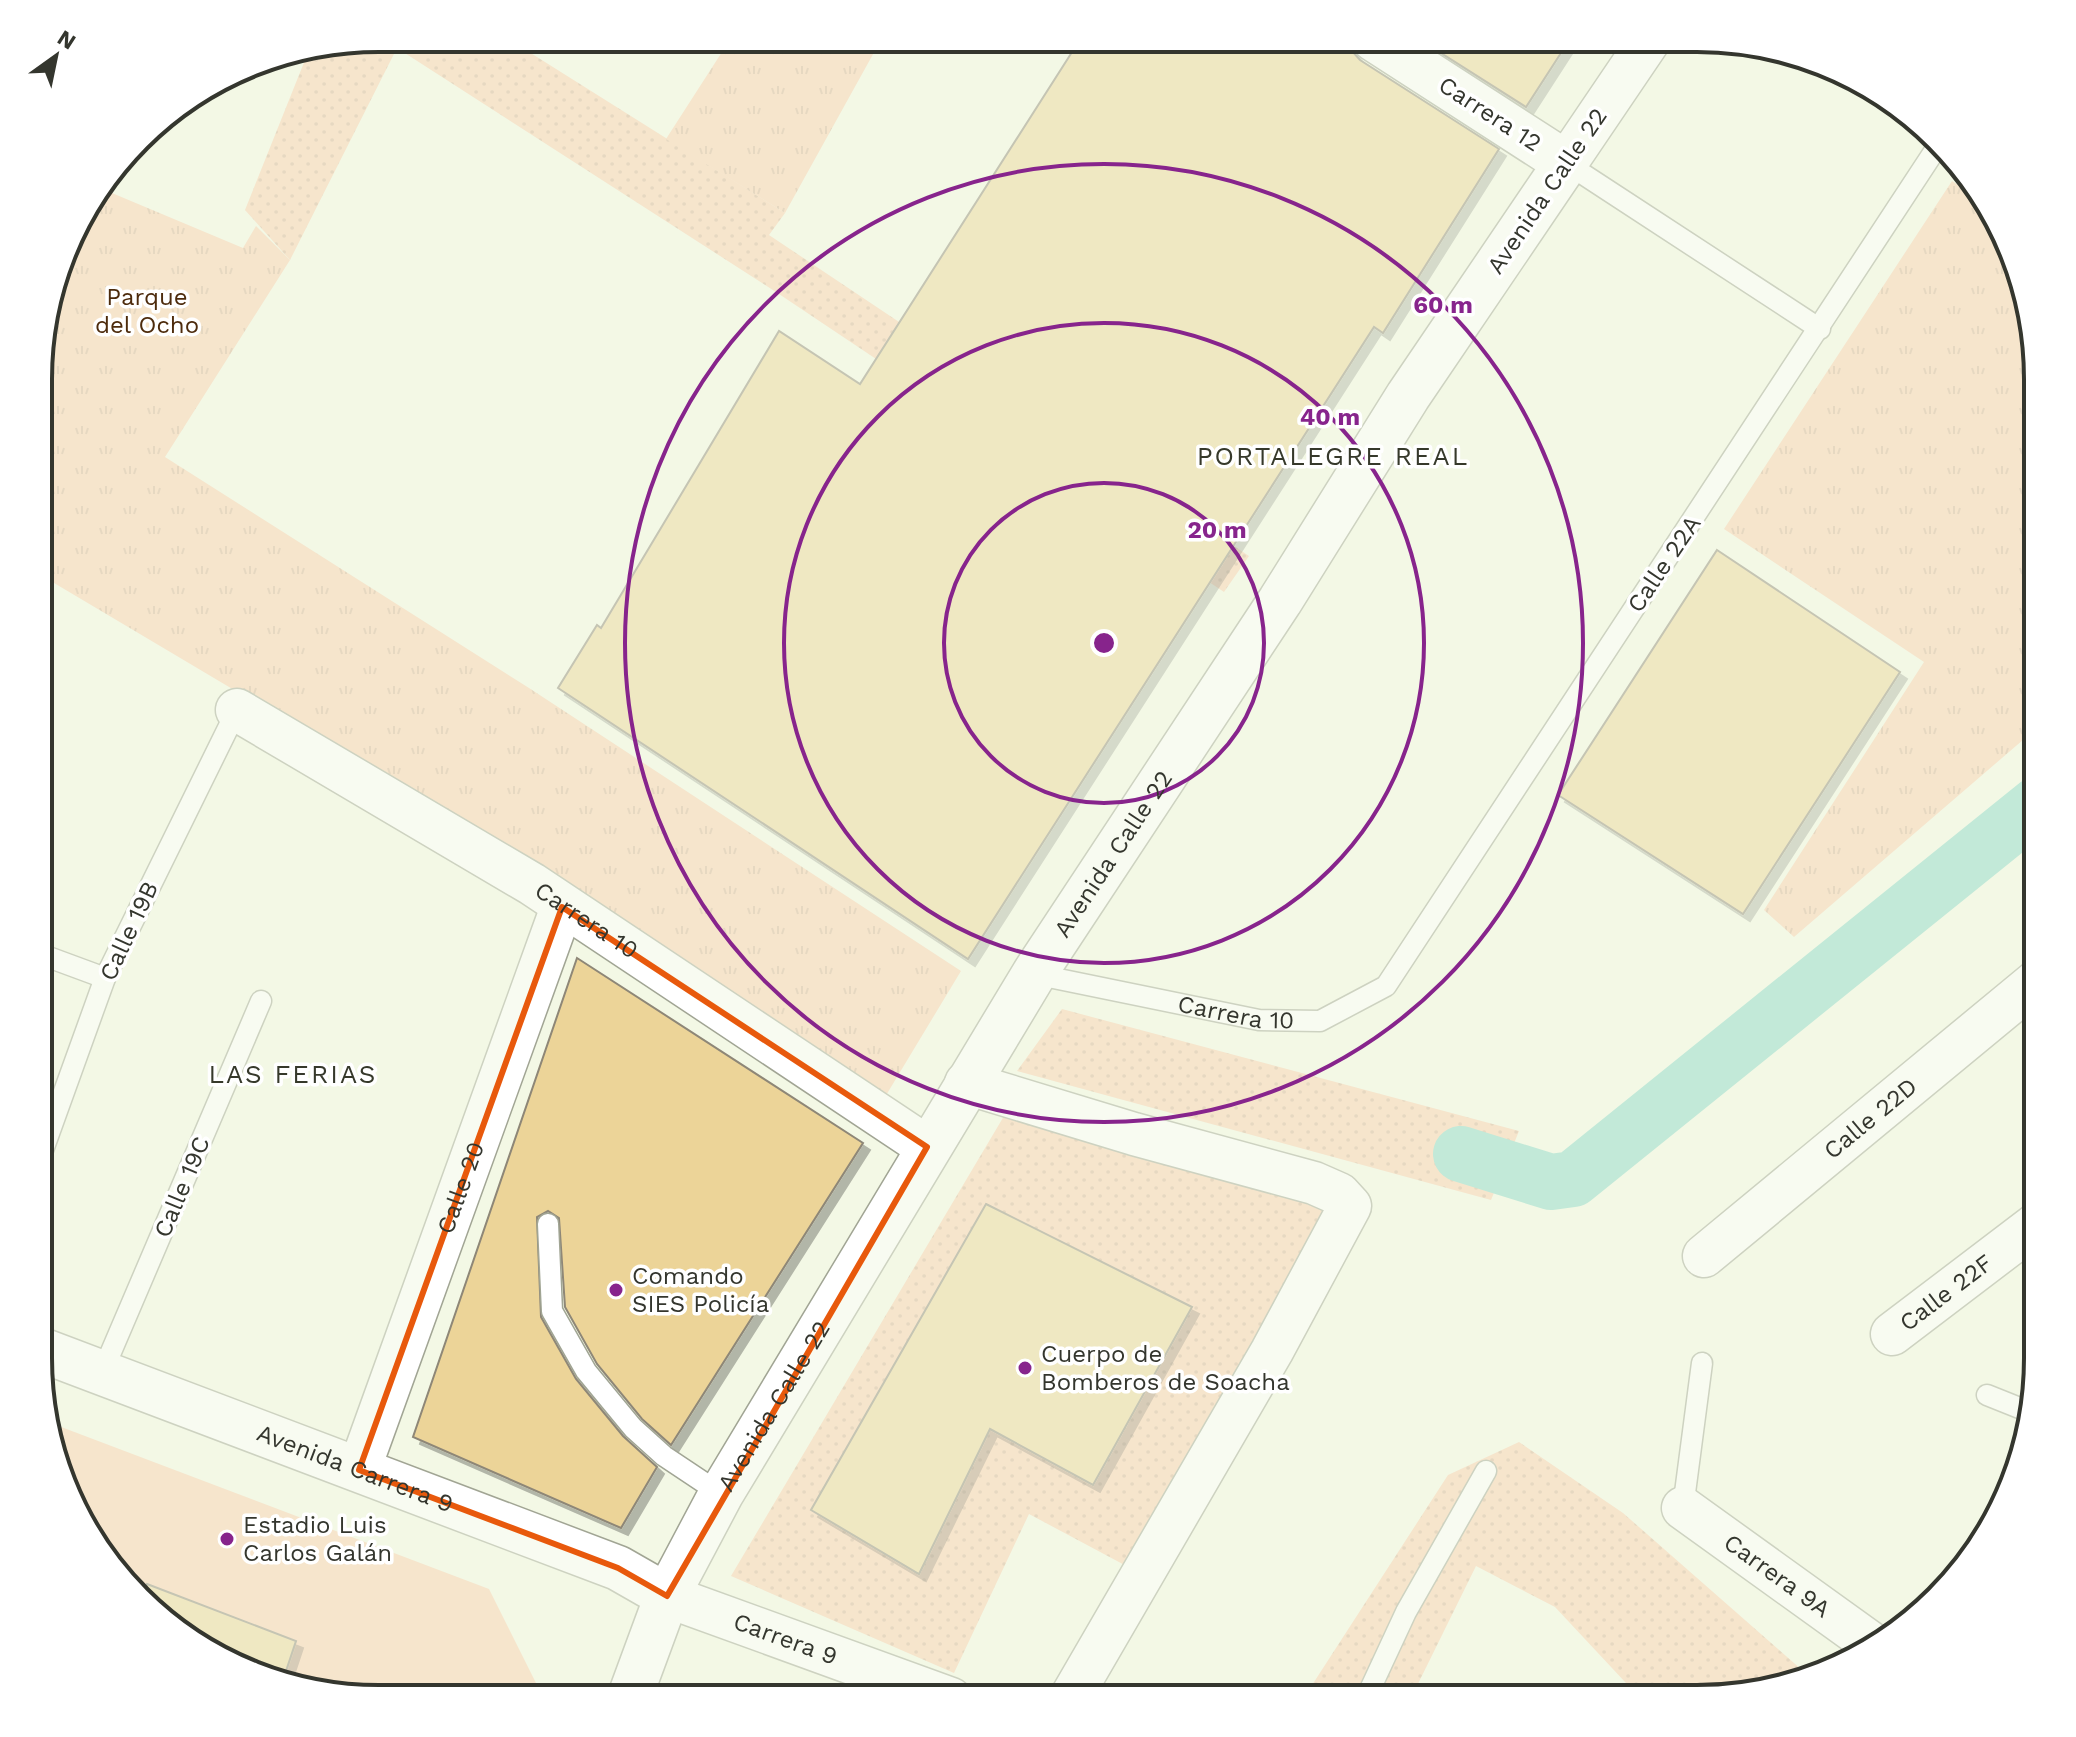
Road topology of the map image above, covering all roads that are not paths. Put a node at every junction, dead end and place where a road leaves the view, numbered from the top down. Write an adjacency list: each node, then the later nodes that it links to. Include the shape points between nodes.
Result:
1 (1394, 52): 4 (street, Carrera 12)
2 (1641, 52): 4 (street, Avenida Calle 22)
3 (1933, 153): 5 (lane, Calle 22A)
4 (1566, 163): 5 (lane); 9 (street, Avenida Calle 22, via 1408,396)
5 (1820, 329): 11 (lane, Calle 22A)
6 (237, 710): 7 (street, Carrera 10, via 532,884); 10 (lane, Calle 19B)
7 (562, 907): 16 (street, Carrera 10); 26 (street, Calle 20)
8 (52, 958): 10 (lane)
9 (1034, 974): 11 (lane, Carrera 10, via 1259,1020 1320,1021); 14 (street, Avenida Calle 22)
10 (105, 978): 15 (lane, Calle 19B)
11 (1386, 986)
12 (2024, 992): 19 (street, Calle 22D)
13 (261, 1001): 23 (lane, Calle 19C)
14 (966, 1083): 16 (street, Avenida Calle 22); 34 (street, via 1314,1183 1339,1194 1350,1206)
15 (52, 1125)
16 (927, 1147): 28 (street, Avenida Calle 22)
17 (548, 1224): 28 (lane, via 552,1311 586,1371 633,1428)
18 (2024, 1234): 20 (street, Calle 22F)
19 (1704, 1256)
20 (1892, 1334)
21 (52, 1354): 23 (street, Avenida Carrera 9)
22 (1702, 1363): 29 (lane)
23 (102, 1373): 26 (street, Avenida Carrera 9)
24 (1987, 1395): 25 (lane)
25 (2020, 1408)
26 (359, 1470): 30 (street, Avenida Carrera 9, via 618,1568)
27 (1486, 1471): 35 (lane, via 1406,1612)
28 (721, 1494): 30 (street, Avenida Calle 22)
29 (1683, 1508): 31 (street, Carrera 9A)
30 (667, 1596): 32 (street, Avenida Calle 22); 33 (street, Carrera 9)
31 (1865, 1639)
32 (634, 1685)
33 (912, 1685)
34 (1078, 1685)
35 (1372, 1685)

